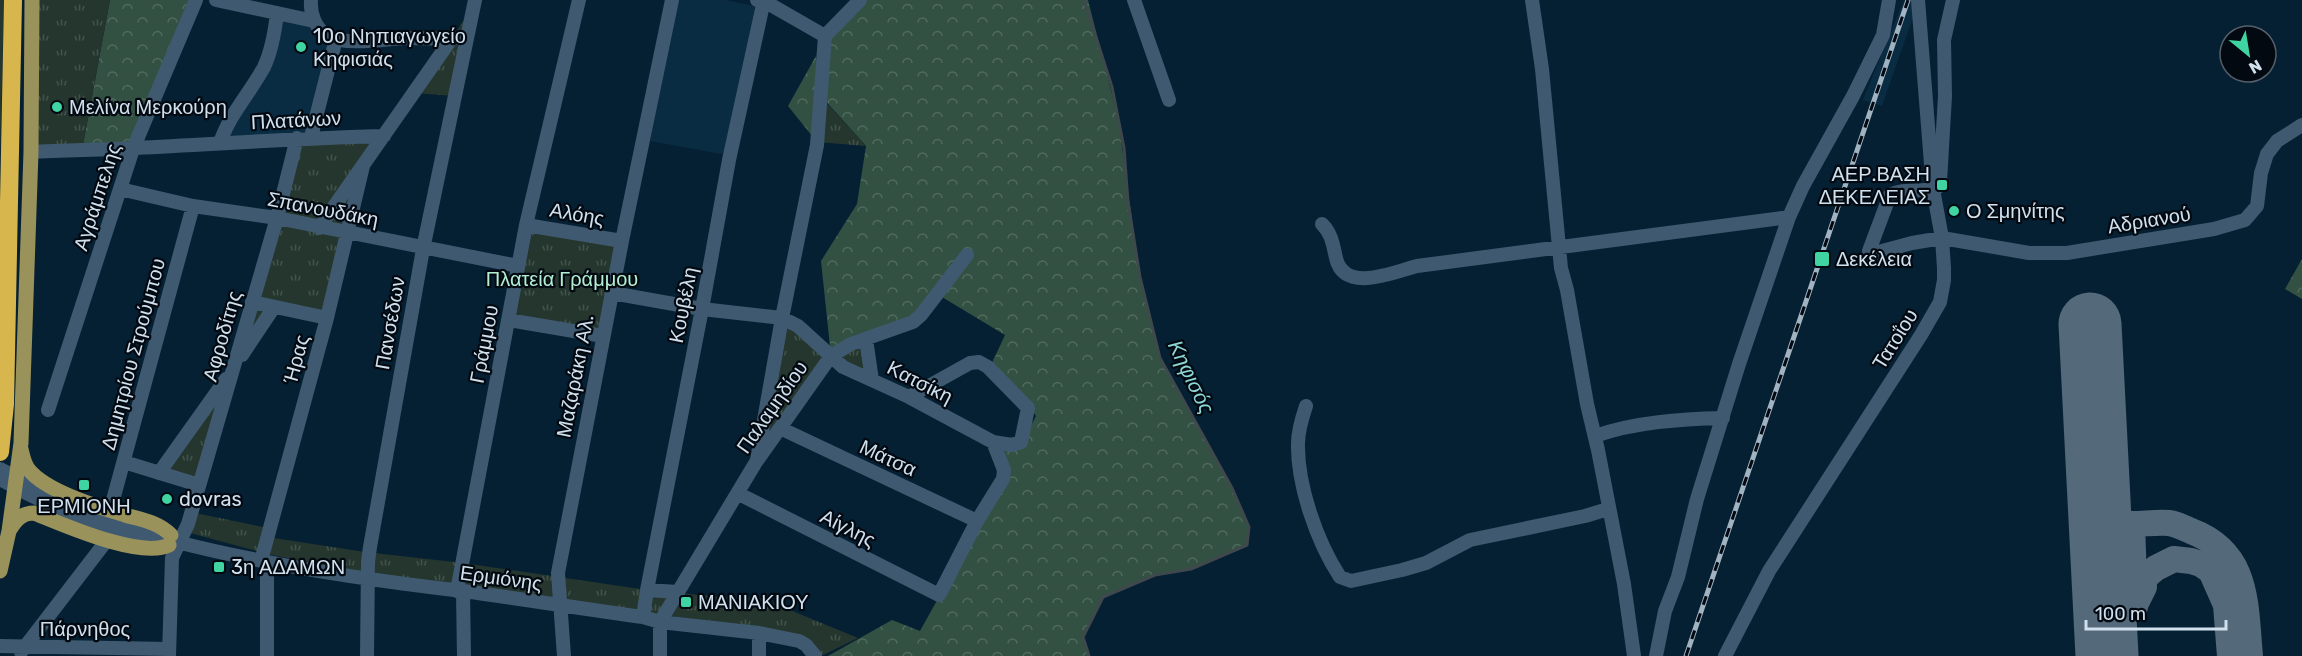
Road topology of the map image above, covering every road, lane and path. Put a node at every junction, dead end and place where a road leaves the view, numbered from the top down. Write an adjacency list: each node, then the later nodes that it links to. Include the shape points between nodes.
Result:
1 (13, 0): 65 (highway, via 5,404)
2 (32, 0): 28 (main road)
3 (196, 0): 27 (street, Αγράμπελης)
4 (216, 0): 16 (street)
5 (311, 0): 17 (street)
6 (475, 0): 20 (street, Πανσέδων)
7 (579, 0): 36 (street, Γράμμου)
8 (672, 0): 40 (street, Μαζαράκη Αλ.)
9 (762, 0): 18 (street); 48 (street, Κουβέλη)
10 (860, 0): 18 (street)
11 (1134, 0): 22 (street)
12 (1532, 0): 41 (street)
13 (1889, 0): 33 (street, via 1880,42)
14 (1918, 0): 31 (street, Τατοΐου)
15 (1953, 0): 31 (street, via 1944,40 1941,182)
16 (277, 13): 17 (street); 26 (street, via 268,56)
17 (314, 19): 21 (street, via 323,33)
18 (825, 36): 50 (street, via 819,135)
19 (452, 38): 20 (street); 21 (street); 24 (street, Ήρας)
20 (467, 38): 42 (street, Πανσέδων)
21 (336, 39): 25 (street, Αφροδίτης)
22 (1169, 100)
23 (2302, 125): 39 (street, Αδριανού, via 2277,141 2267,154 2257,206 2245,220 2214,229 2056,254)
24 (384, 136): 25 (street, Πλατάνων); 29 (street, Ήρας)
25 (304, 138): 26 (street, Πλατάνων); 34 (street, Αφροδίτης)
26 (220, 143): 27 (street, Πλατάνων)
27 (133, 149): 28 (street, Πλατάνων); 30 (street, Αγράμπελης)
28 (31, 152): 64 (main road)
29 (363, 166): 37 (street, Ήρας); 38 (street, Ήρας)
30 (120, 189): 32 (street, Σπανουδάκη); 59 (street, Αγράμπελης)
31 (1933, 189): 39 (street, Τατοΐου); 39 (street, Αδριανού, via 1890,195 1869,251 1873,254)
32 (193, 206): 34 (street, Σπανουδάκη); 66 (street, Δημητρίου Στρούμπου)
33 (1789, 217): 41 (street); 60 (street)
34 (277, 218): 37 (street, Σπανουδάκη); 46 (street, Αφροδίτης)
35 (1322, 224): 41 (street, via 1332,239 1341,271 1361,279 1417,266)
36 (526, 225): 40 (street, Αλόης); 44 (street, Γράμμου)
37 (319, 228): 38 (street, Σπανουδάκη)
38 (346, 233): 42 (street, Σπανουδάκη); 49 (street, Ήρας)
39 (1942, 238): 102 (street, Τατοΐου, via 1944,280 1936,311 1769,571)
40 (622, 241): 45 (street, Μαζαράκη Αλ.)
41 (1559, 248): 62 (street)
42 (423, 249): 44 (street, Σπανουδάκη); 81 (street, Πανσέδων, via 370,547)
43 (967, 255): 53 (street, via 913,322)
44 (518, 266): 51 (street, Γράμμου)
45 (612, 292): 48 (street, Παλαμηδίου); 52 (street, Μαζαράκη Αλ.)
46 (252, 302): 47 (street); 55 (street, Αφροδίτης)
47 (274, 307): 49 (street); 55 (street)
48 (702, 309): 50 (street, Παλαμηδίου); 82 (street, Κουβέλη)
49 (327, 318): 79 (street, Ήρας)
50 (782, 318): 54 (street, Παλαμηδίου, via 798,326); 67 (street)
51 (508, 320): 52 (street); 83 (street, Γράμμου)
52 (603, 336): 85 (street, Μαζαράκη Αλ., via 558,573)
53 (866, 339): 54 (street); 56 (street)
54 (831, 356): 56 (street, Κατσίκη, via 843,368); 61 (street, Παλαμηδίου)
55 (234, 367): 69 (street); 71 (street, Αφροδίτης)
56 (872, 380): 57 (street, Κατσίκη)
57 (909, 397): 63 (street, Κατσίκη); 63 (street, via 970,363 982,363 1028,408 1021,442)
58 (1306, 406): 73 (street, via 1298,443 1307,499 1320,541 1340,577 1346,580 1362,580 1426,563 1470,540)
59 (48, 410)
60 (1723, 418): 62 (street, via 1622,428); 101 (street, via 1665,611)
61 (782, 429): 67 (street, Παλαμηδίου); 75 (street, Μάτσα)
62 (1595, 436): 73 (street)
63 (993, 442): 75 (street, via 1005,474)
64 (21, 443): 74 (main road, via 23,460 34,475); 76 (main road)
65 (0, 452)
66 (124, 462): 69 (street); 74 (street, Δημητρίου Στρούμπου)
67 (756, 462): 72 (street, Παλαμηδίου)
68 (0, 469): 78 (street, Ερμιόνης, via 61,499)
69 (159, 473): 71 (street)
70 (0, 479): 78 (street, Ερμιόνης, via 76,517 125,534)
71 (199, 485): 78 (street, Αφροδίτης, via 188,524)
72 (739, 494): 75 (street, Αίγλης, via 939,595); 84 (street, Παλαμηδίου)
73 (1608, 509): 100 (street)
74 (110, 511): 78 (main road, via 155,523)
75 (977, 521)
76 (9, 531): 77 (main road, via 18,518 34,513); 80 (main road)
77 (107, 540): 78 (main road, via 155,550); 90 (street)
78 (174, 541): 79 (street, Ερμιόνης); 92 (street, Αφροδίτης)
79 (264, 562): 81 (street, Ερμιόνης); 93 (street, Ήρας)
80 (0, 571)
81 (368, 580): 83 (street, Ερμιόνης); 94 (street, Πανσέδων)
82 (647, 590): 84 (street); 86 (street, Κουβέλη)
83 (460, 591): 85 (street, Ερμιόνης); 95 (street, Γράμμου)
84 (678, 592): 87 (street, Παλαμηδίου)
85 (559, 606): 86 (street, Ερμιόνης); 96 (street, Μαζαράκη Αλ.)
86 (643, 617): 87 (street, Ερμιόνης)
87 (660, 622): 88 (street, Ερμιόνης); 97 (street)
88 (759, 633): 98 (street); 99 (street, Ερμιόνης, via 799,641)
89 (0, 646): 90 (street, Πάρνηθος)
90 (20, 652): 91 (street, Πάρνηθος)
91 (72, 652): 92 (street, Πάρνηθος)
92 (169, 652)
93 (267, 656)
94 (367, 656)
95 (464, 656)
96 (564, 656)
97 (660, 656)
98 (759, 656)
99 (815, 656)
100 (1634, 656)
101 (1656, 656)
102 (1725, 656)

